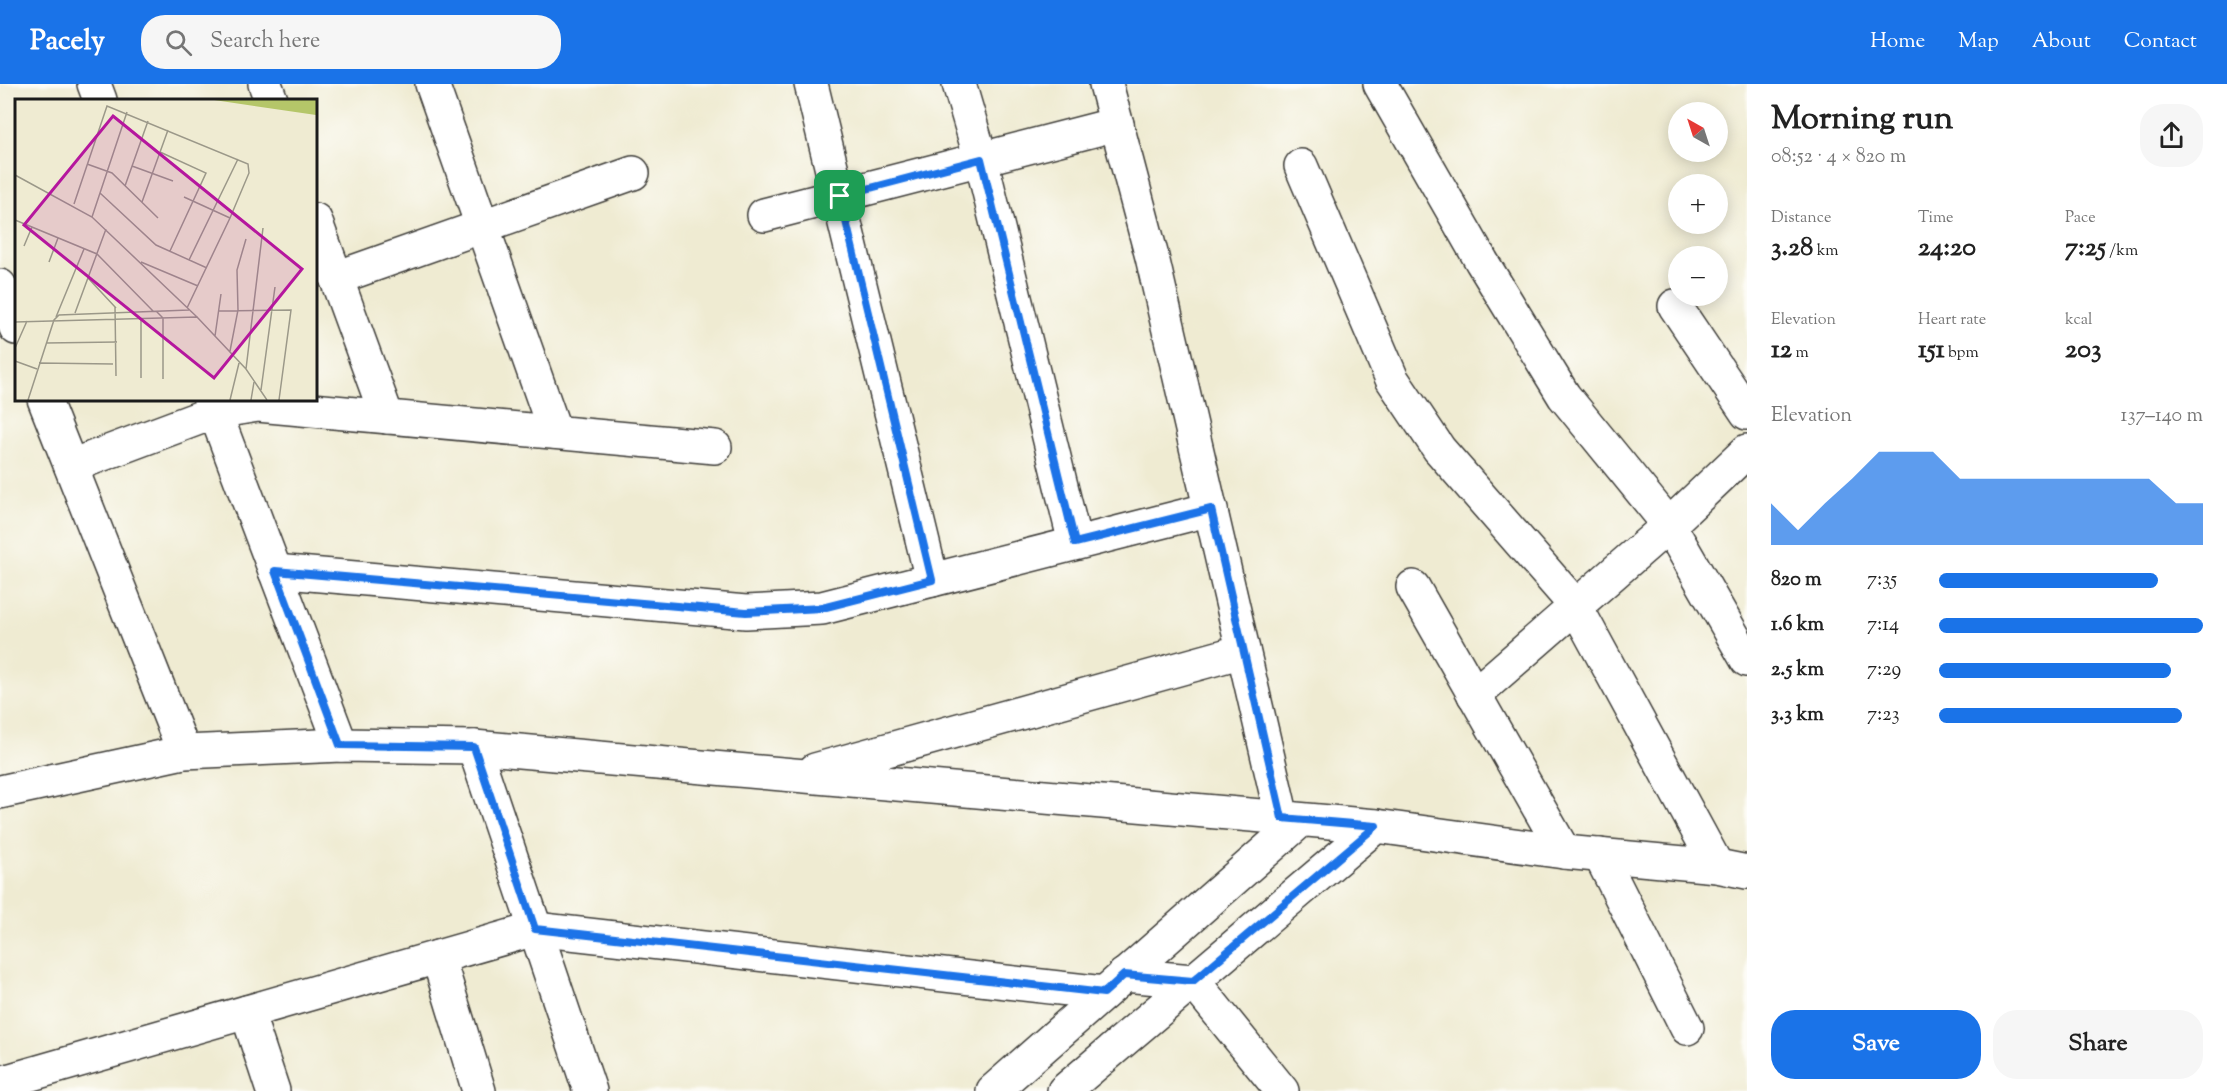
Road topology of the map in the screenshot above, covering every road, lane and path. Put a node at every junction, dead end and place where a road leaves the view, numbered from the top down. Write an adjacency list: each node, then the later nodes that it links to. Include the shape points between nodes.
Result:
1 (94, 84): 8 (street)
2 (265, 84): 9 (street)
3 (432, 84): 17 (street)
4 (811, 84): 14 (street)
5 (959, 84): 11 (street)
6 (1106, 84): 10 (street)
7 (1380, 84): 31 (street, via 1564,396)
8 (100, 99)
9 (271, 99)
10 (1117, 124): 11 (street); 30 (street)
11 (981, 159): 14 (street); 32 (street)
12 (1301, 166): 36 (street, via 1392,379 1439,449)
13 (633, 173): 17 (street)
14 (840, 196): 15 (street); 34 (street)
15 (764, 216)
16 (316, 223): 18 (street)
17 (483, 226): 18 (street); 26 (street)
18 (336, 278): 25 (street)
19 (0, 286): 21 (street)
20 (1675, 306): 24 (street)
21 (15, 325)
22 (44, 400): 29 (street)
23 (212, 405): 25 (street, via 258,405); 29 (street); 33 (street)
24 (1747, 413)
25 (387, 417): 26 (street)
26 (555, 432): 27 (street)
27 (715, 447)
28 (1747, 451): 31 (street)
29 (71, 466): 42 (street)
30 (1211, 509): 32 (street); 37 (street)
31 (1668, 525): 36 (street); 38 (street)
32 (1075, 543): 34 (street)
33 (275, 571): 34 (street, via 746,612 822,608); 40 (street)
34 (932, 580)
35 (1413, 588): 39 (street)
36 (1575, 605): 39 (street); 49 (street)
37 (1243, 651): 43 (street); 45 (street)
38 (1747, 660)
39 (1474, 695): 47 (street)
40 (340, 745): 41 (street); 42 (street)
41 (474, 747): 43 (street); 50 (street)
42 (184, 752): 44 (street)
43 (796, 775): 45 (street)
44 (0, 792)
45 (1291, 819): 46 (street); 53 (street)
46 (1376, 826): 47 (street); 52 (street)
47 (1564, 852): 48 (street)
48 (1600, 855): 49 (street); 55 (street)
49 (1732, 869)
50 (535, 929): 51 (street); 53 (street); 61 (street)
51 (438, 957): 54 (street); 60 (street)
52 (1193, 981): 53 (street); 58 (street); 63 (street)
53 (1114, 984): 62 (street)
54 (247, 1012): 56 (street); 59 (street)
55 (1688, 1028)
56 (58, 1079): 57 (street)
57 (0, 1083)
58 (1068, 1090)
59 (273, 1091)
60 (479, 1091)
61 (590, 1091)
62 (993, 1091)
63 (1282, 1091)

